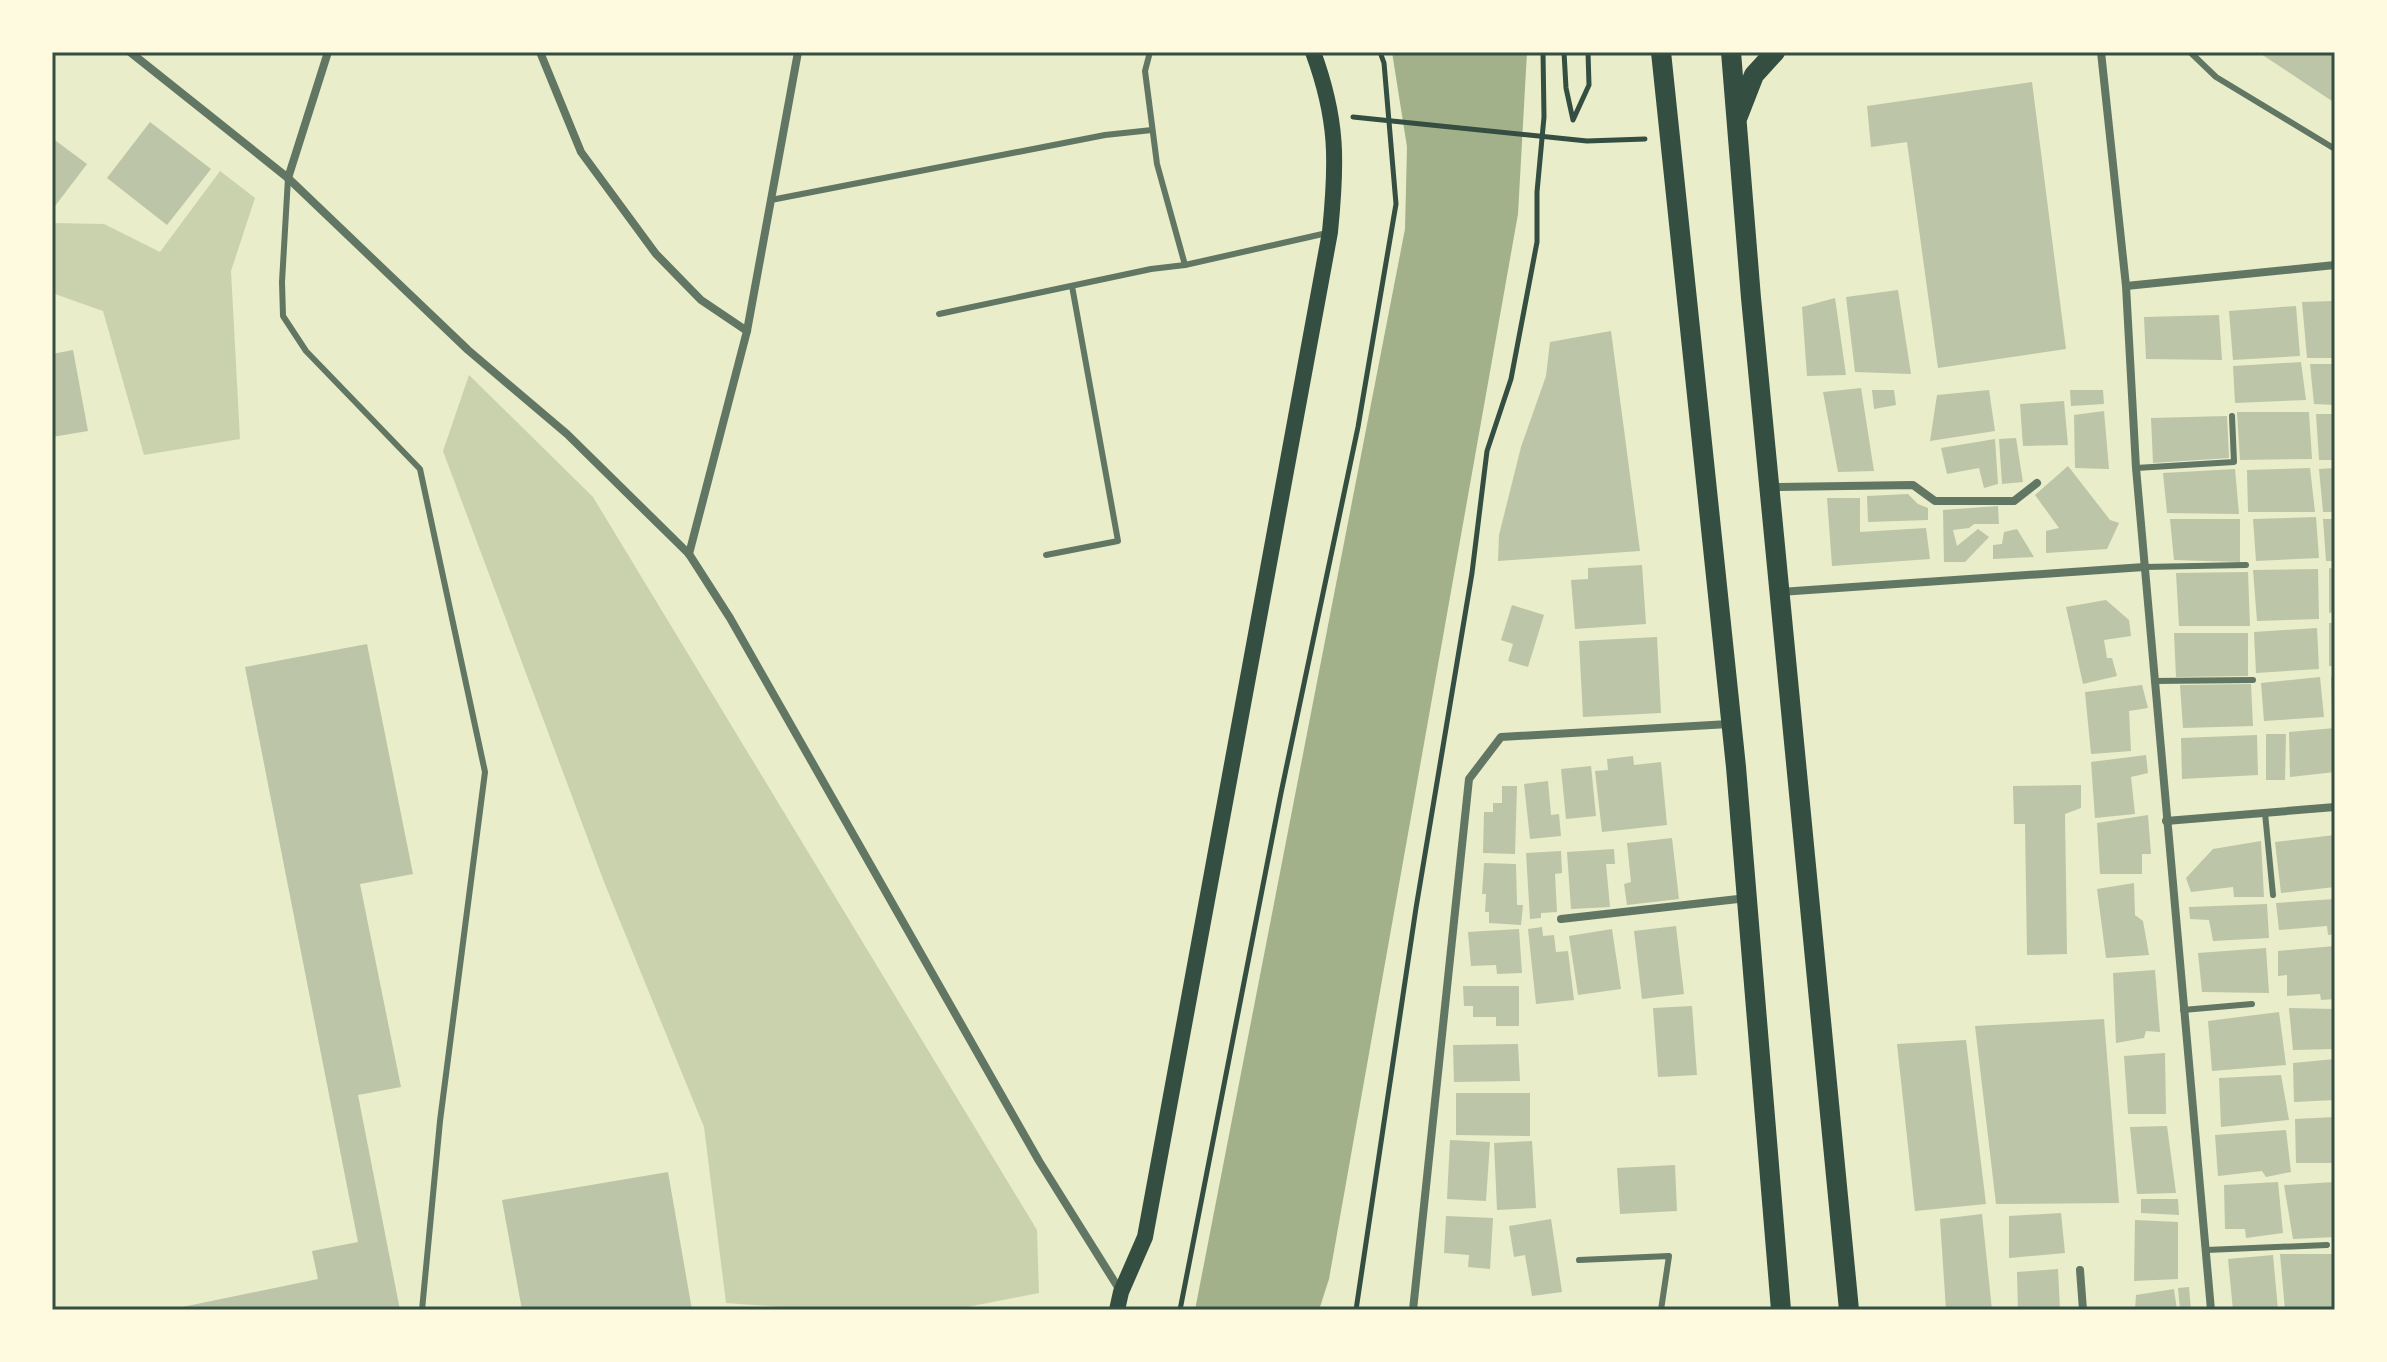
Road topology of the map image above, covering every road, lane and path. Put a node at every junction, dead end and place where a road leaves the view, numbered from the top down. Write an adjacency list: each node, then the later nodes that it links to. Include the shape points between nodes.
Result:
1 (130, 52): 21 (street)
2 (328, 52): 21 (street)
3 (540, 52): 29 (street, via 581,152 656,254 701,300)
4 (798, 52): 22 (street)
5 (1150, 52): 18 (lane, via 1145,71)
6 (1313, 52): 16 (main road)
7 (1380, 52): 58 (path, via 1396,204 1358,427)
8 (1543, 52): 59 (path, via 1537,242 1511,379 1487,451)
9 (1564, 52): 10 (path, via 1573,120 1589,85)
10 (1588, 52)
11 (1661, 52): 19 (main road)
12 (1731, 52): 17 (main road)
13 (1775, 52): 17 (main road, via 1754,75)
14 (2101, 52): 27 (street)
15 (2190, 52): 20 (lane, via 2216,77)
16 (1332, 115): 19 (path, via 1587,141); 23 (main road, via 1335,185)
17 (1736, 119): 33 (main road)
18 (1152, 130): 22 (lane); 24 (lane)
19 (1670, 138): 41 (main road)
20 (2335, 149)
21 (288, 178): 34 (street); 56 (lane, via 283,316 306,351 420,469 485,772 440,1121)
22 (771, 200): 29 (street)
23 (1330, 232): 24 (lane); 54 (main road, via 1145,1237)
24 (1185, 265): 26 (lane)
25 (2335, 265): 27 (street)
26 (1072, 286): 28 (lane); 35 (lane, via 1118,541)
27 (2126, 286): 31 (street)
28 (939, 314)
29 (747, 331): 34 (street)
30 (2232, 416): 31 (lane, via 2234,462)
31 (2136, 468): 37 (street)
32 (2037, 483): 33 (street, via 2014,501 1935,501 1913,485)
33 (1769, 487): 38 (main road)
34 (689, 554): 54 (street, via 1039,1161)
35 (1046, 555)
36 (2246, 565): 37 (lane)
37 (2144, 567): 38 (street); 40 (street)
38 (1780, 592): 63 (main road)
39 (2253, 680): 40 (lane)
40 (2154, 681): 44 (street)
41 (1731, 724): 46 (main road); 55 (street, via 1501,737 1469,779)
42 (2335, 807): 43 (street)
43 (2265, 813): 44 (street); 45 (lane)
44 (2166, 821): 49 (street)
45 (2273, 895)
46 (1748, 898): 47 (street); 62 (main road)
47 (1561, 919)
48 (2252, 1004): 49 (lane)
49 (2183, 1010): 51 (street)
50 (2327, 1245): 51 (lane)
51 (2206, 1250): 65 (street)
52 (1579, 1260): 61 (lane, via 1669,1256)
53 (2080, 1270): 64 (street)
54 (1121, 1292): 57 (main road)
55 (1413, 1308): 60 (lane)
56 (422, 1310)
57 (1117, 1310)
58 (1180, 1310)
59 (1356, 1310)
60 (1423, 1310)
61 (1661, 1310)
62 (1781, 1310)
63 (1849, 1310)
64 (2083, 1310)
65 (2211, 1310)

